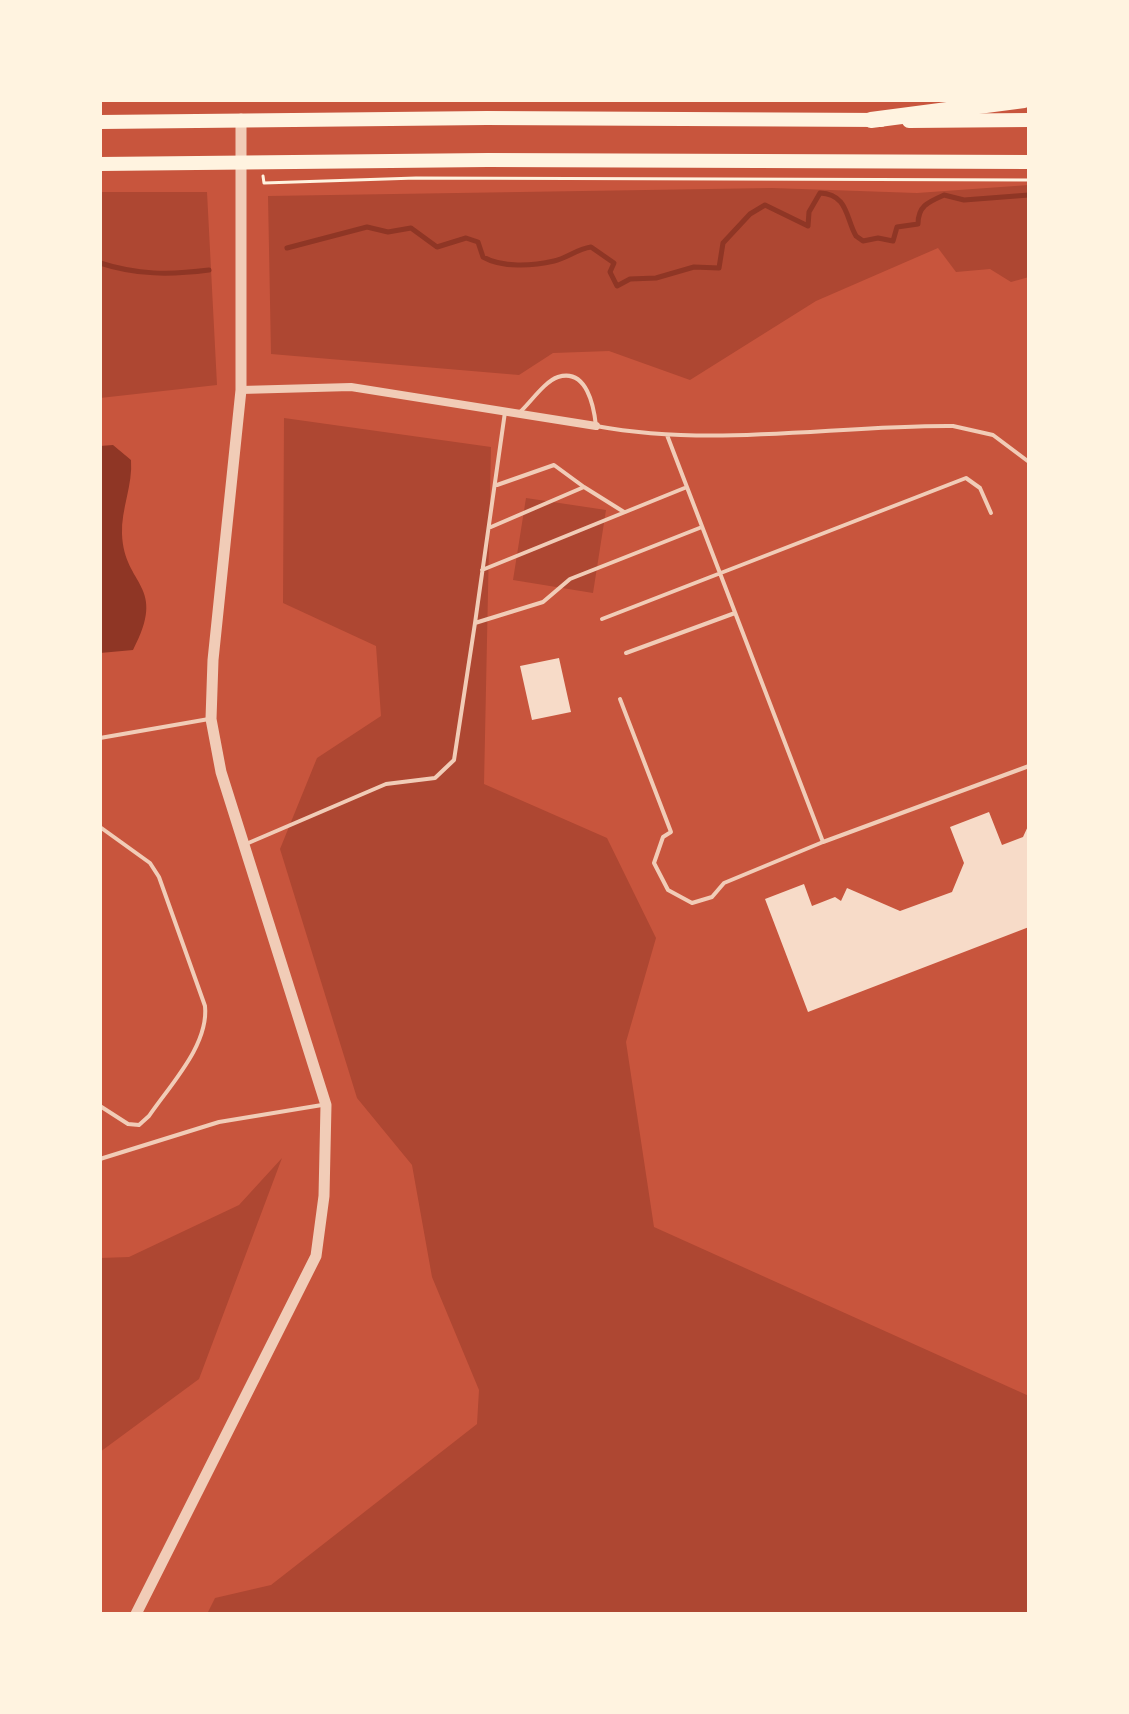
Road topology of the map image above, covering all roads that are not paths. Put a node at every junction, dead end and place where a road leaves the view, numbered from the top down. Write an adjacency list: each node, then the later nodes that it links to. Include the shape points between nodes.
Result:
1 (1024, 100): 3 (highway)
2 (241, 119): 3 (main road); 5 (main road); 6 (street)
3 (871, 120): 4 (main road)
4 (1029, 120)
5 (100, 122)
6 (241, 161): 7 (main road); 8 (main road); 9 (street)
7 (1029, 162)
8 (100, 164)
9 (241, 390): 10 (street, via 351,387); 29 (street)
10 (505, 411): 11 (street); 15 (lane)
11 (518, 414): 12 (street); 12 (lane, via 549,383 572,377 594,402)
12 (596, 426): 13 (lane)
13 (667, 435): 14 (lane, via 953,426 993,435); 17 (lane)
14 (1029, 462)
15 (496, 486): 16 (lane, via 554,465); 20 (lane)
16 (584, 487): 18 (lane); 20 (lane)
17 (687, 487): 18 (lane); 21 (lane)
18 (624, 512): 22 (lane)
19 (991, 513): 23 (lane, via 980,488 966,478)
20 (491, 527): 22 (lane)
21 (702, 527): 23 (lane); 26 (lane, via 570,579 543,602)
22 (482, 570): 26 (lane)
23 (719, 571): 24 (lane); 25 (lane)
24 (735, 613): 27 (lane); 33 (lane)
25 (602, 619)
26 (475, 623): 34 (lane, via 454,760 435,778 386,784)
27 (626, 653)
28 (620, 699): 33 (lane, via 671,832 663,837 654,863 668,890 692,903 712,897 724,883)
29 (211, 719): 30 (lane); 34 (street)
30 (100, 738)
31 (1029, 766): 33 (lane)
32 (100, 827): 36 (lane, via 150,863 159,877 207,1020 139,1125)
33 (823, 842)
34 (244, 845): 35 (street)
35 (326, 1105): 37 (lane, via 219,1122); 38 (street, via 324,1196 316,1256)
36 (100, 1106)
37 (100, 1159)
38 (136, 1614)

